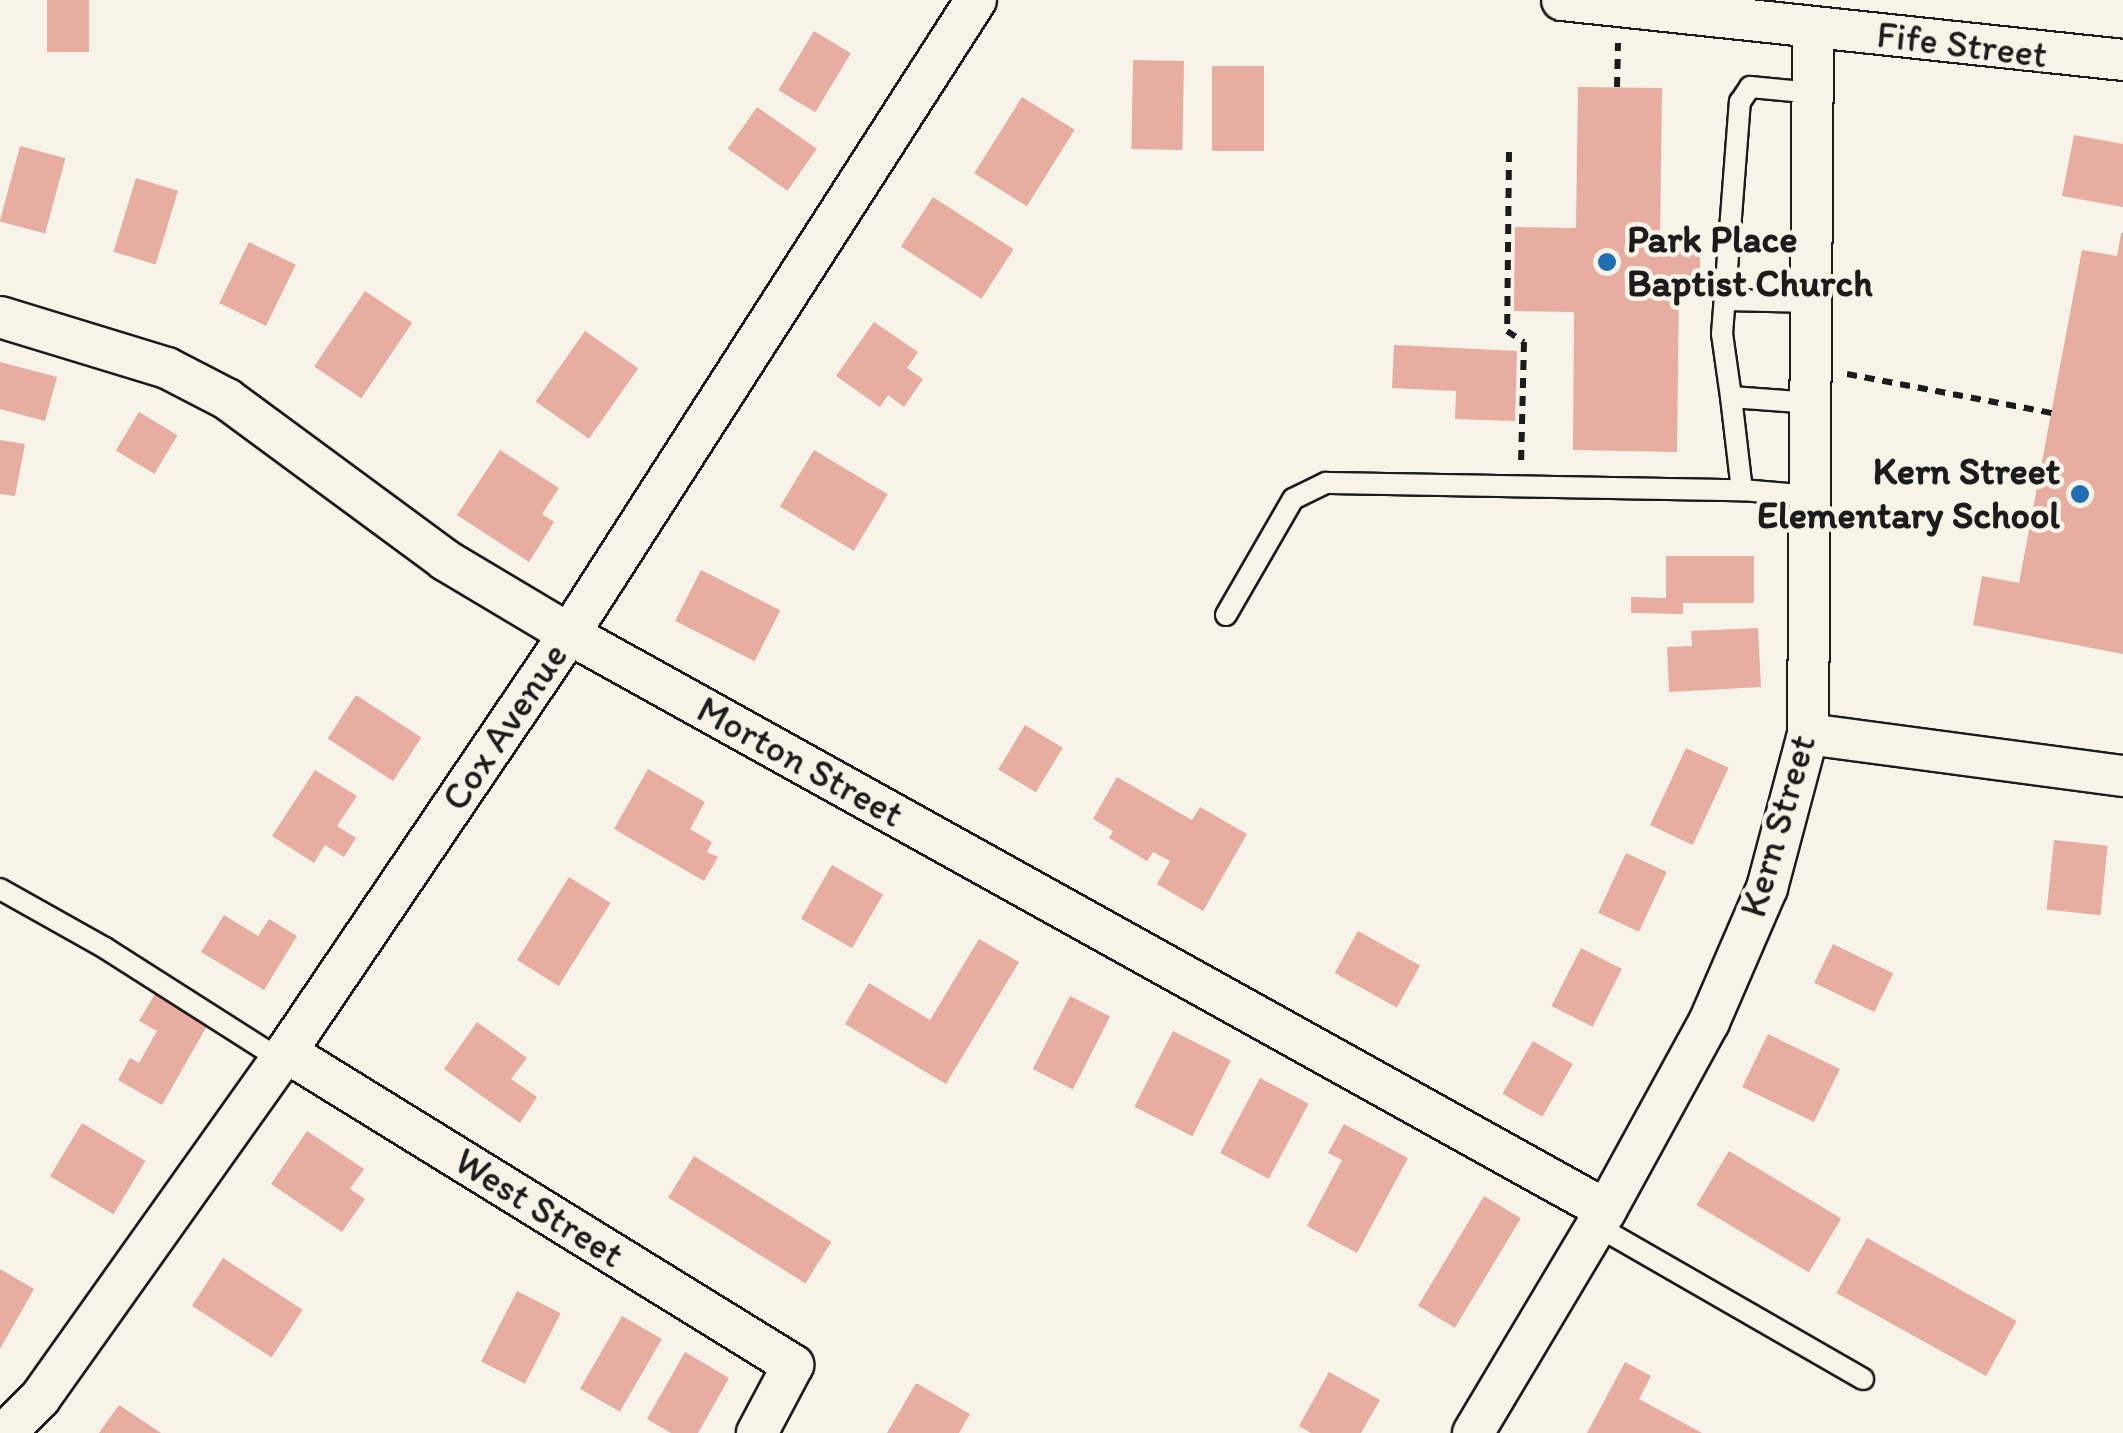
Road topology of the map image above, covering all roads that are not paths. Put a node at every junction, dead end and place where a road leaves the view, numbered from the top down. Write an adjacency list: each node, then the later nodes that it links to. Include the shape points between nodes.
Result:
1 (976, 0): 14 (street, Cox Avenue)
2 (1562, 0): 3 (street, Fife Street)
3 (1813, 28): 4 (street, Fife Street); 5 (street, Kern Street)
4 (2123, 60)
5 (1813, 93): 6 (lane, via 1750,87 1740,102); 7 (street, Kern Street)
6 (1725, 300): 7 (lane); 10 (lane, via 1722,334)
7 (1813, 302): 9 (street, Kern Street)
8 (0, 317): 14 (street, Morton Street, via 167,368 227,399 445,560)
9 (1812, 387): 10 (lane); 12 (street, Kern Street)
10 (1732, 397): 11 (lane)
11 (1742, 490): 12 (lane); 13 (lane, via 1326,484 1293,500)
12 (1811, 496): 15 (street, Kern Street)
13 (1226, 615)
14 (568, 634): 18 (street, Cox Avenue); 19 (street, Morton Street)
15 (1808, 734): 16 (street); 19 (street, Kern Street, via 1760,905 1709,1022)
16 (2123, 776)
17 (0, 889): 18 (lane)
18 (283, 1056): 21 (street, Cox Avenue, via 40,1398); 22 (street, West Street, via 793,1365)
19 (1602, 1218): 20 (lane); 23 (street, Kern Street)
20 (1863, 1379)
21 (4, 1433)
22 (757, 1433)
23 (1473, 1433)

